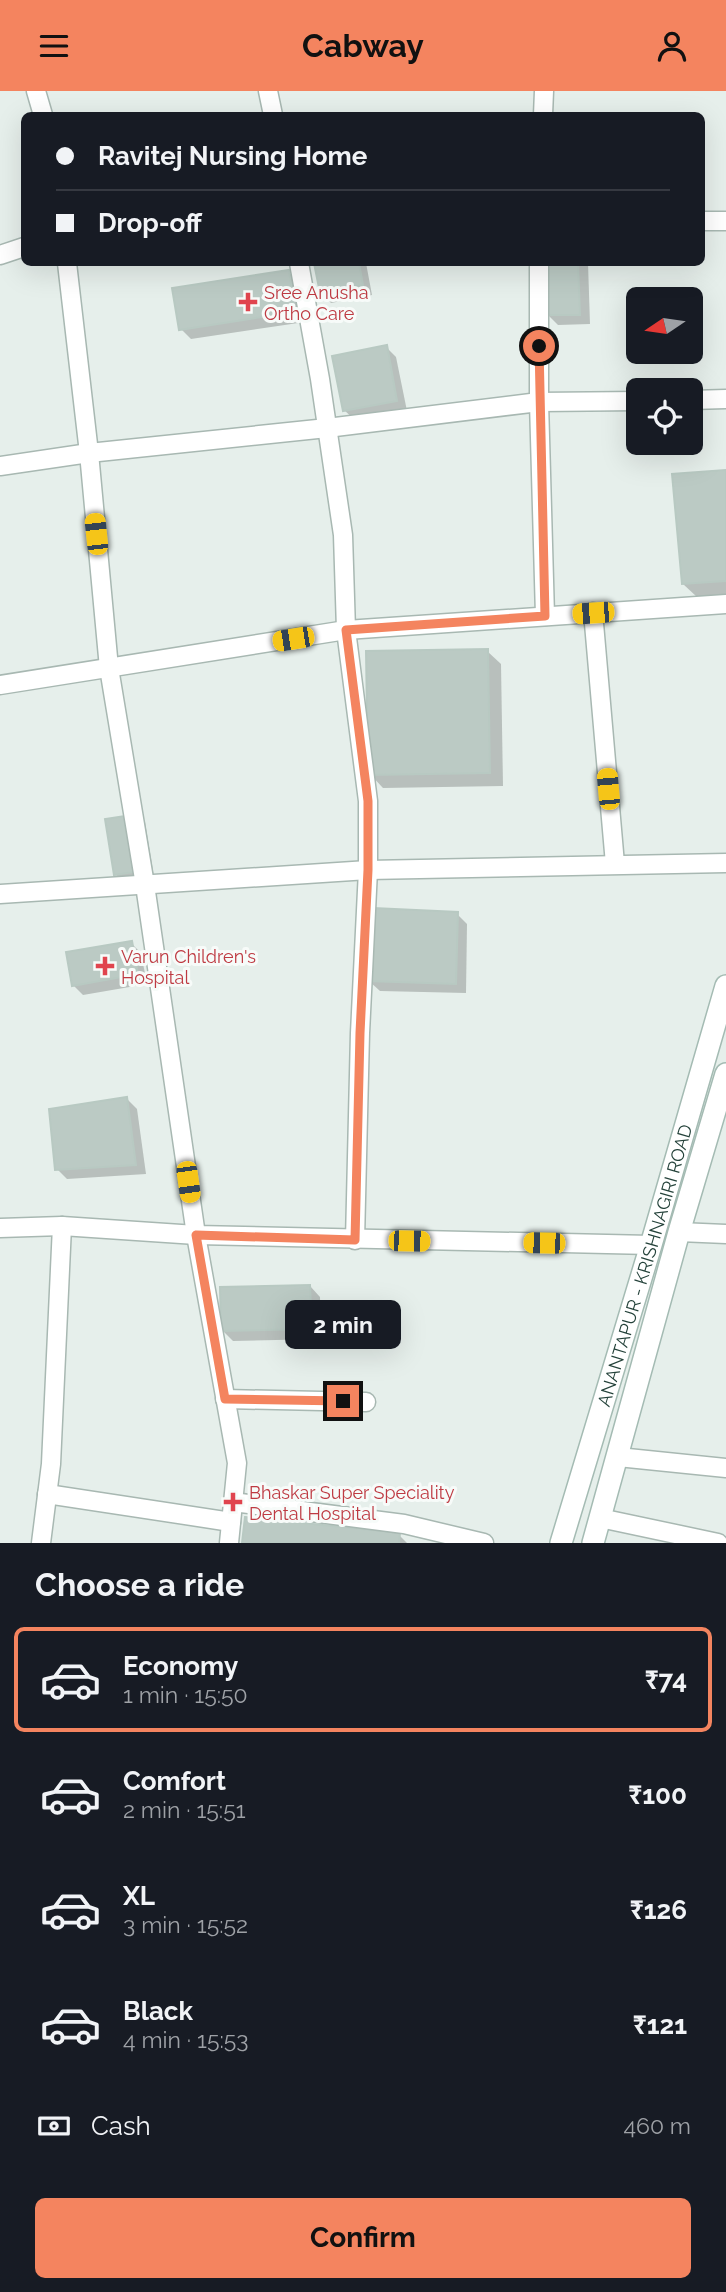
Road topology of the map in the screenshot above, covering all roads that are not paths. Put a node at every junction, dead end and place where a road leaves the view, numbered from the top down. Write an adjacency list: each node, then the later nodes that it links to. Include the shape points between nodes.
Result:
1 (36, 91): 4 (street)
2 (268, 91): 5 (street)
3 (544, 91): 6 (street)
4 (42, 112)
5 (272, 112)
6 (543, 112)
7 (705, 221): 8 (street)
8 (726, 221)
9 (21, 248): 10 (street)
10 (0, 255)
11 (67, 266): 19 (street)
12 (300, 266): 18 (street)
13 (539, 266): 17 (street)
14 (726, 399): 15 (street)
15 (703, 400)
16 (626, 401): 17 (street)
17 (539, 402): 18 (street); 23 (street)
18 (327, 428): 19 (street); 24 (street, via 342,535)
19 (89, 453): 20 (street); 25 (street)
20 (0, 465)
21 (726, 604): 22 (street)
22 (593, 613): 23 (street); 28 (street)
23 (545, 616): 24 (street)
24 (346, 630): 25 (street); 29 (street, via 368,801)
25 (109, 668): 26 (street); 30 (street)
26 (0, 685)
27 (726, 863): 28 (street)
28 (615, 864): 29 (street)
29 (368, 870): 30 (street); 39 (street)
30 (145, 884): 31 (street); 38 (street)
31 (0, 894)
32 (726, 986): 40 (main road, ANANTAPUR - KRISHNAGIRI ROAD)
33 (726, 1074): 36 (main road, ANANTAPUR - KRISHNAGIRI ROAD)
34 (62, 1226): 35 (street); 38 (street); 45 (street)
35 (0, 1228)
36 (678, 1232): 37 (street); 43 (main road, ANANTAPUR - KRISHNAGIRI ROAD)
37 (726, 1234)
38 (196, 1235): 39 (street); 41 (street)
39 (355, 1240): 40 (street)
40 (652, 1245): 52 (main road, ANANTAPUR - KRISHNAGIRI ROAD)
41 (225, 1399): 42 (street); 46 (street, via 237,1463)
42 (366, 1402)
43 (618, 1457): 44 (street); 47 (main road, ANANTAPUR - KRISHNAGIRI ROAD)
44 (726, 1468)
45 (47, 1494): 48 (street); 49 (street)
46 (233, 1502): 48 (street); 51 (street, via 404,1524)
47 (600, 1518): 53 (main road, ANANTAPUR - KRISHNAGIRI ROAD); 54 (street)
48 (231, 1522): 50 (street)
49 (41, 1543)
50 (229, 1543)
51 (484, 1543)
52 (561, 1543)
53 (593, 1543)
54 (718, 1543)

